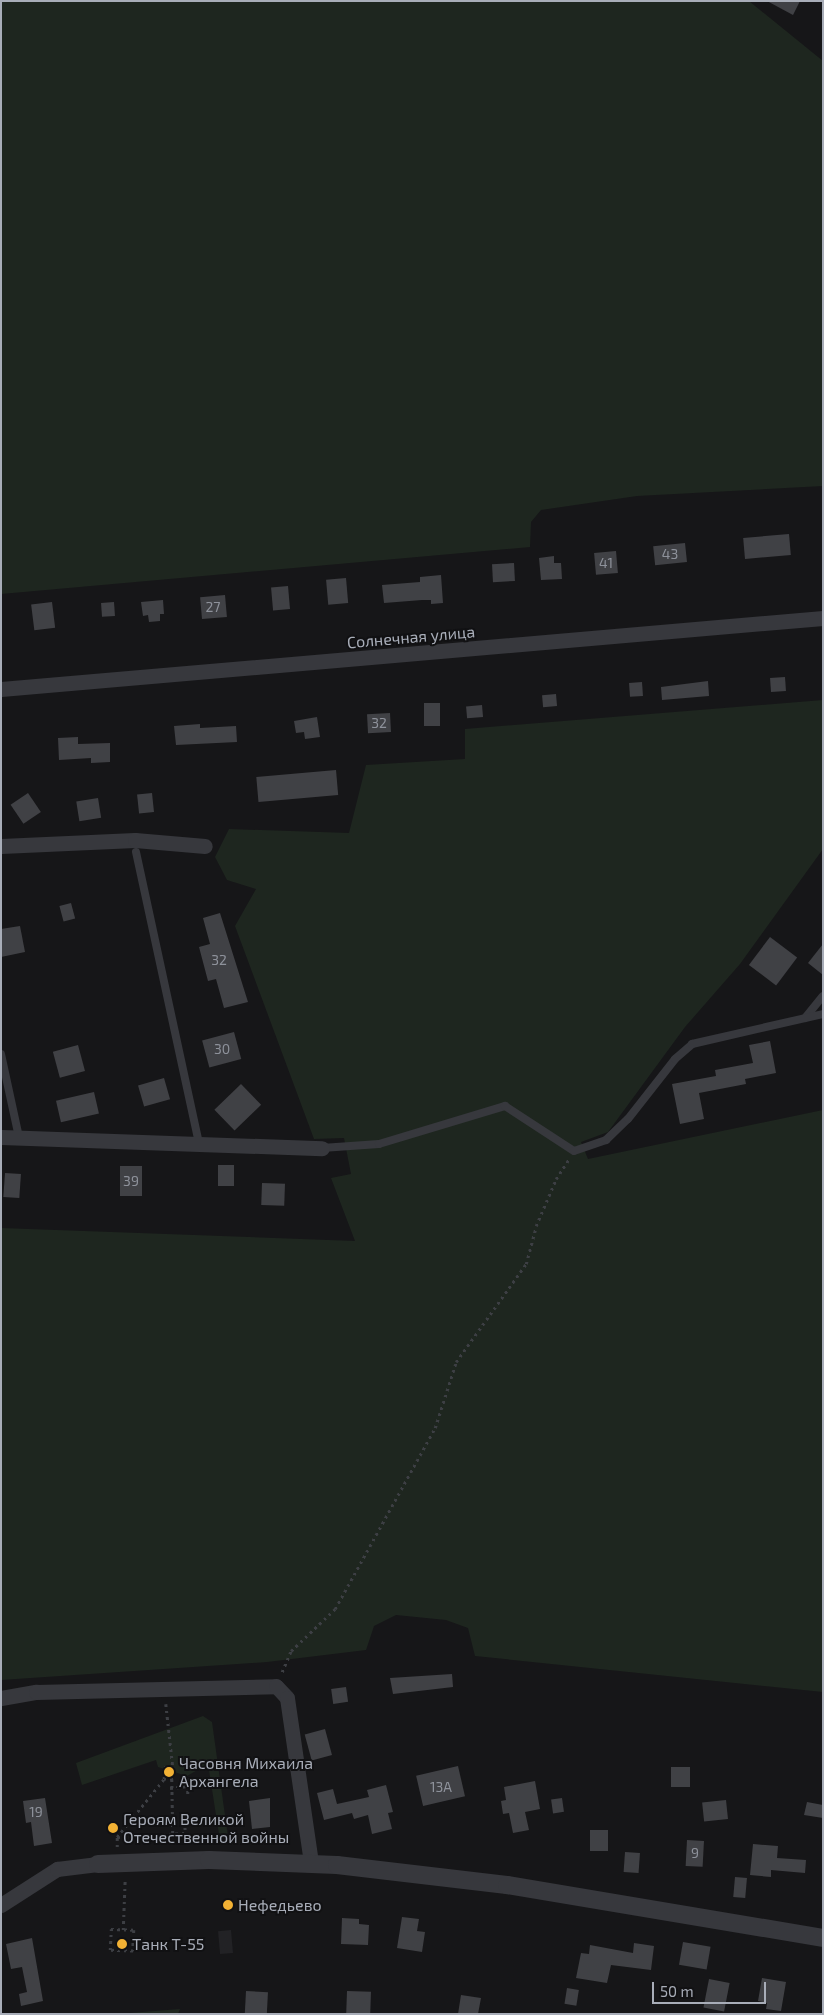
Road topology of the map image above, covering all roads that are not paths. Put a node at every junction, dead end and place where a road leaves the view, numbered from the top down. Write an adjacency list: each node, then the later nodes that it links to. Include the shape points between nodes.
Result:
1 (823, 618): 2 (street, Солнечная улица)
2 (1, 689)
3 (1, 846): 4 (street, via 135,840)
4 (205, 846)
5 (136, 852): 12 (lane)
6 (823, 996): 8 (lane)
7 (823, 1014): 8 (lane)
8 (805, 1018): 13 (lane, via 692,1044 675,1059 628,1120 606,1140 574,1151 505,1106 379,1144)
9 (1, 1054): 11 (lane)
10 (1, 1137): 11 (street)
11 (19, 1137): 12 (street)
12 (199, 1144): 13 (street)
13 (322, 1148)
14 (1, 1698): 15 (street, via 36,1692 276,1686 287,1698)
15 (311, 1862): 16 (street, via 186,1860); 18 (street, via 507,1885)
16 (98, 1864): 17 (street, via 57,1869)
17 (1, 1905)
18 (823, 1938)

